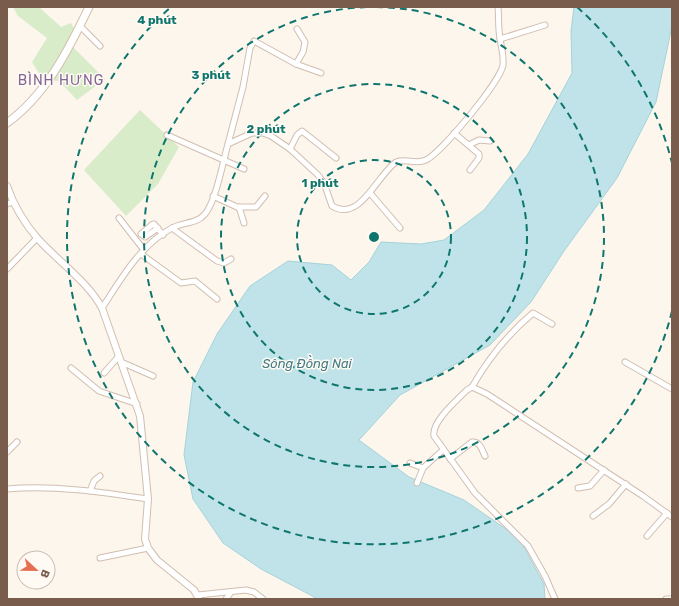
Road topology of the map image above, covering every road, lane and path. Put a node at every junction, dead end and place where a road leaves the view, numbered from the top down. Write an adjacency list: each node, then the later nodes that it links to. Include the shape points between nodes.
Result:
1 (88, 7): 4 (main road)
2 (498, 7): 6 (street)
3 (545, 24): 6 (street)
4 (80, 26): 7 (street); 10 (main road, via 37,95)
5 (297, 29): 8 (street, via 305,42)
6 (500, 39): 11 (street, via 503,56 501,71)
7 (100, 46)
8 (296, 64): 9 (street); 14 (street, via 257,41 252,43)
9 (321, 73)
10 (7, 123)
11 (454, 133): 15 (street); 22 (street, via 427,160 400,161 391,165)
12 (167, 135): 18 (street)
13 (490, 141): 15 (street, via 479,140)
14 (228, 144): 16 (street, via 240,137 258,132 271,136); 18 (street)
15 (469, 145): 20 (street, via 479,154)
16 (290, 149): 17 (street, via 302,131); 22 (street, via 321,178 330,202 337,209 346,211 355,207)
17 (336, 158)
18 (224, 159): 19 (street); 23 (street)
19 (244, 169)
20 (470, 170)
21 (7, 186): 25 (street)
22 (370, 193): 31 (street)
23 (213, 196): 26 (street); 30 (street, via 207,212 201,218)
24 (265, 196): 26 (street, via 256,207)
25 (10, 203): 33 (street)
26 (239, 208): 28 (street)
27 (119, 218): 34 (street)
28 (244, 223)
29 (158, 228): 32 (street)
30 (172, 228): 32 (street); 35 (street, via 217,261 224,263)
31 (400, 228)
32 (163, 234): 34 (street)
33 (37, 238): 36 (street); 38 (street, via 92,293)
34 (143, 252): 37 (street, via 181,283 195,281); 38 (street)
35 (231, 259)
36 (7, 269)
37 (217, 299)
38 (102, 308): 40 (street)
39 (552, 324): 45 (street, via 533,313 515,329 485,364)
40 (120, 359): 43 (street); 44 (street); 47 (street)
41 (625, 362): 46 (street)
42 (71, 368): 47 (street, via 99,391)
43 (104, 373)
44 (153, 376)
45 (472, 387): 49 (street, via 456,401 435,428 434,436); 55 (street, via 487,394)
46 (672, 389)
47 (137, 404): 62 (street)
48 (17, 442): 50 (street)
49 (443, 450): 52 (street); 54 (street)
50 (7, 452)
51 (485, 456): 52 (street, via 478,443 472,442)
52 (450, 459): 73 (street, via 475,493 528,546)
53 (410, 463): 54 (street)
54 (423, 468): 57 (street)
55 (604, 470): 58 (street); 59 (street, via 590,486)
56 (100, 476): 61 (street, via 94,481)
57 (417, 483)
58 (626, 484): 63 (street); 64 (street)
59 (578, 488)
60 (7, 489): 61 (street, via 32,487)
61 (90, 491): 62 (street)
62 (148, 499): 66 (street, via 145,539)
63 (670, 515): 65 (street)
64 (593, 516)
65 (647, 536)
66 (148, 548): 67 (street); 69 (street, via 157,560)
67 (100, 558)
68 (231, 592): 69 (street, via 223,591); 71 (street); 72 (street, via 246,590)
69 (199, 597)
70 (672, 598): 74 (street)
71 (226, 599)
72 (263, 599)
73 (555, 599)
74 (666, 599)

